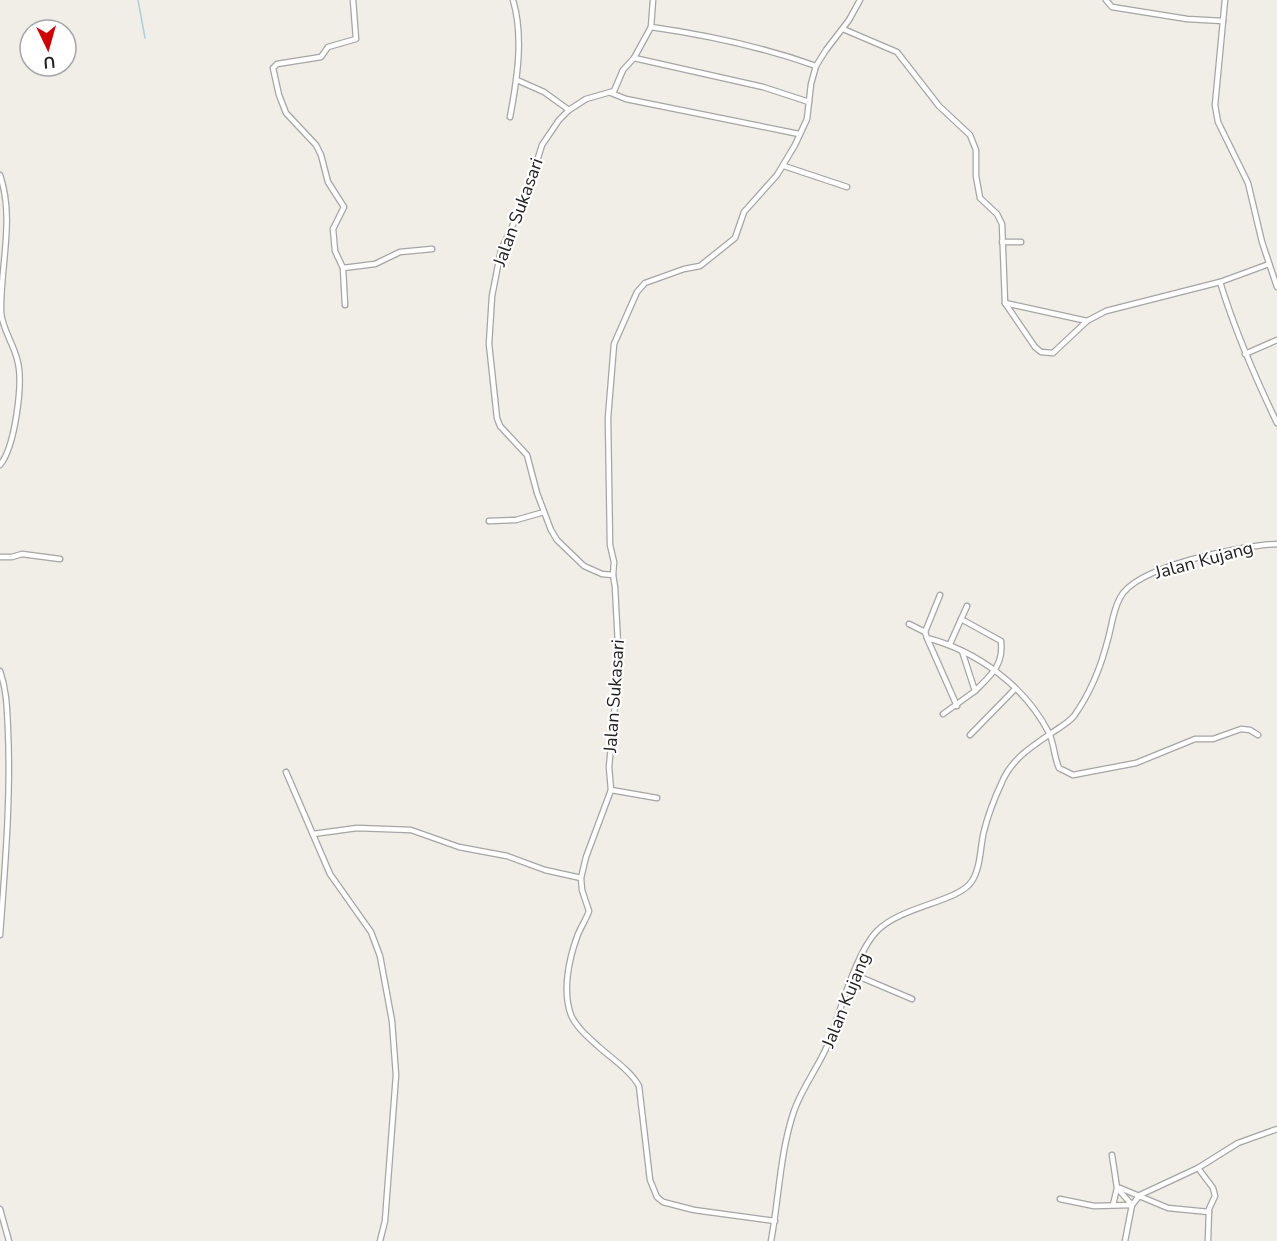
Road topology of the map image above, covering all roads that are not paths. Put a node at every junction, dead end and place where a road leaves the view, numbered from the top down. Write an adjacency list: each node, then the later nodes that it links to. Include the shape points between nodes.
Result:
1 (353, 0): 25 (street, via 356,39 329,47 321,57 280,63 273,68 286,113 316,145 328,182 343,204 333,229 335,251)
2 (513, 0): 12 (street, via 518,22)
3 (653, 0): 8 (street)
4 (860, 0): 9 (street)
5 (1106, 0): 7 (street, via 1112,7)
6 (1225, 0): 7 (street)
7 (1223, 21): 24 (street, via 1216,114 1248,183)
8 (651, 27): 10 (street); 11 (street, via 702,35)
9 (843, 29): 11 (street); 21 (street, via 897,52 939,106 970,135 976,150 980,198 997,214 1002,224)
10 (634, 58): 13 (street); 14 (street, via 763,87)
11 (816, 66): 14 (street)
12 (517, 80): 15 (street, via 544,92); 16 (street)
13 (610, 93): 15 (street, Jalan Sukasari, via 586,99); 17 (street)
14 (809, 102): 17 (street, via 807,119)
15 (569, 110): 35 (street, Jalan Sukasari, via 542,146 526,198 501,250 490,320 497,418 527,455)
16 (510, 117)
17 (799, 134): 18 (street)
18 (784, 166): 20 (street); 40 (street, via 744,212 729,245 700,266 645,284 616,336 608,418)
19 (0, 175): 34 (street, via 6,220 1,313 20,372 12,442)
20 (847, 187)
21 (1002, 242): 22 (street); 28 (street)
22 (1021, 242)
23 (432, 249): 25 (street, via 400,252 375,264)
24 (1269, 264): 26 (street); 27 (street)
25 (343, 268): 29 (street)
26 (1220, 282): 30 (street, via 1106,311); 32 (street)
27 (1277, 287)
28 (1005, 303): 30 (street); 30 (street, via 1035,347 1048,354)
29 (345, 305)
30 (1087, 321)
31 (1277, 340): 32 (street)
32 (1245, 354): 33 (street)
33 (1277, 423)
34 (0, 465)
35 (544, 512): 36 (street, via 516,520); 40 (street, Jalan Sukasari, via 557,540 573,557 593,571)
36 (489, 521)
37 (1277, 544): 56 (street, Jalan Kujang, via 1241,547 1197,559 1145,576 1128,586 1116,604 1104,656 1085,700 1070,721)
38 (0, 556): 39 (street, via 22,554)
39 (60, 559)
40 (613, 575): 59 (street, Jalan Sukasari, via 619,663 609,767)
41 (940, 595): 45 (street)
42 (967, 606): 43 (street)
43 (961, 620): 47 (street); 49 (street, via 1001,641)
44 (909, 624): 45 (street)
45 (925, 632): 46 (street)
46 (927, 638): 47 (street); 53 (street)
47 (950, 644): 48 (street)
48 (962, 651): 49 (street); 52 (street)
49 (996, 670): 51 (street); 52 (street)
50 (0, 671): 63 (street, via 6,695 10,763)
51 (1015, 689): 55 (street); 56 (street)
52 (975, 691): 53 (street)
53 (957, 706): 54 (street)
54 (943, 714)
55 (970, 735)
56 (1050, 735): 57 (street, via 1059,768 1073,774 1136,763 1195,739 1213,739 1241,729); 64 (street, Jalan Kujang, via 1023,754 1002,782 984,829 977,871 971,883 963,891 888,921 875,933)
57 (1258, 735)
58 (286, 772): 61 (street)
59 (611, 790): 60 (street); 62 (street, Jalan Sukasari)
60 (657, 798)
61 (313, 834): 62 (street, via 357,828 411,830 459,847 507,856); 79 (street, via 333,879 374,939 392,1021 396,1091)
62 (581, 878): 76 (street, Jalan Sukasari, via 589,911 569,968 567,995 571,1014 581,1029 639,1086 650,1180 657,1197 694,1210)
63 (0, 934)
64 (854, 974): 65 (street); 76 (street, Jalan Kujang, via 825,1052 795,1110)
65 (912, 999)
66 (1277, 1130): 68 (street, via 1238,1143)
67 (1112, 1155): 69 (street)
68 (1198, 1168): 70 (street); 75 (street, via 1214,1193)
69 (1117, 1188): 70 (street); 72 (street); 73 (street)
70 (1140, 1195): 73 (street); 75 (street, via 1168,1208)
71 (1060, 1199): 72 (street)
72 (1113, 1205): 73 (street)
73 (1132, 1206): 81 (street)
74 (0, 1209): 78 (street)
75 (1209, 1212): 77 (street)
76 (775, 1221): 80 (street, Jalan Kujang)
77 (1208, 1240)
78 (9, 1241)
79 (380, 1241)
80 (771, 1241)
81 (1125, 1241)

